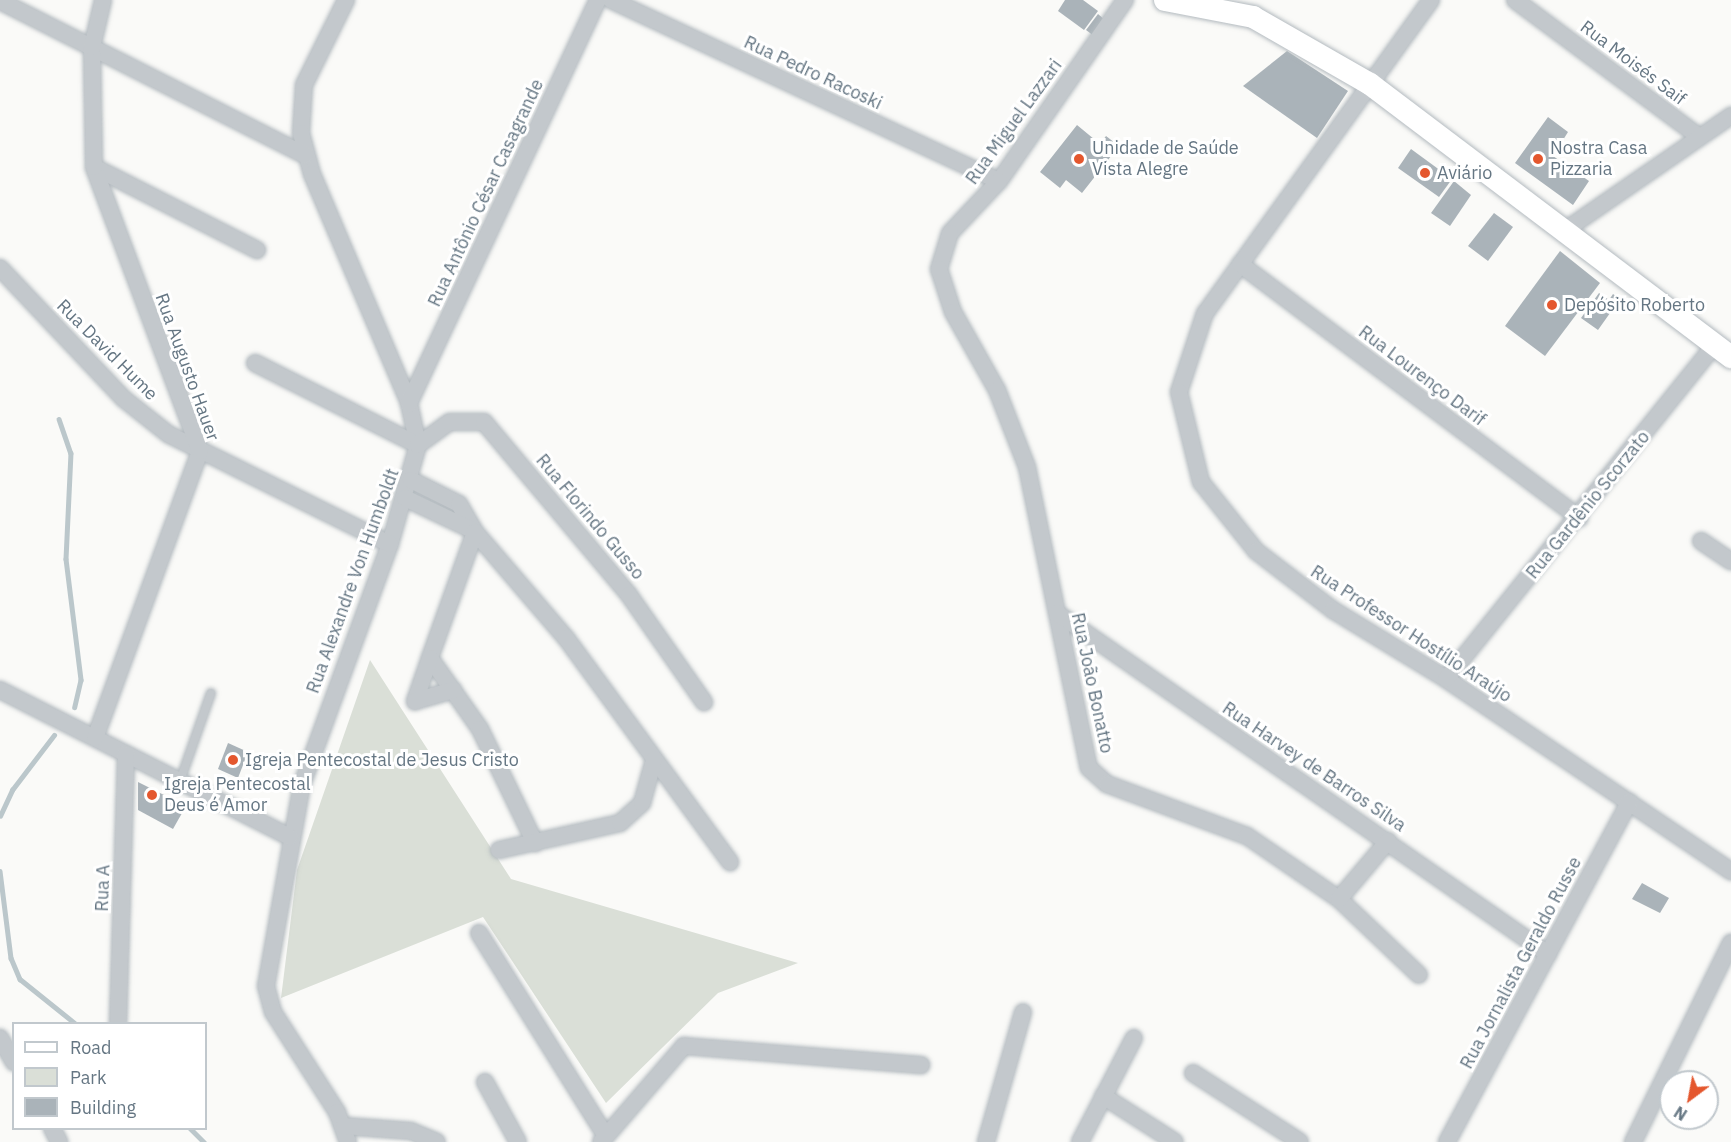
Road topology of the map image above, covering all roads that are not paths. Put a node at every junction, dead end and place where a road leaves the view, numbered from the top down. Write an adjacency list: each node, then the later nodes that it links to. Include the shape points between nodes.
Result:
1 (104, 0): 10 (street, Rua Augusto Hauer)
2 (346, 0): 14 (street, Rua Alexandre Von Humboldt, via 304,85)
3 (597, 0): 24 (street, Rua Antônio César Casagrande)
4 (611, 0): 16 (street, Rua Pedro Racoski)
5 (1125, 0): 16 (street, Rua Miguel Lazzari)
6 (1165, 0): 11 (main road, via 1253,17)
7 (1431, 0): 11 (street, Rua Professor Hostílio Araújo)
8 (1515, 0): 13 (street, Rua Moisés Saif)
9 (0, 1): 10 (street)
10 (92, 47): 14 (street); 15 (street, Rua Augusto Hauer)
11 (1370, 84): 17 (main road); 19 (street, Rua Professor Hostílio Araújo)
12 (1731, 116): 13 (street)
13 (1698, 136): 17 (street)
14 (305, 155): 24 (street, Rua Alexandre Von Humboldt)
15 (94, 167): 18 (street); 26 (street, Rua Augusto Hauer)
16 (999, 182): 21 (street, Rua Miguel Lazzari, via 950,233)
17 (1564, 231): 22 (main road)
18 (257, 250)
19 (1240, 264): 29 (street, Rua Lourenço Darif); 36 (street, Rua Professor Hostílio Araújo, via 1204,313 1179,392 1202,482 1256,551 1334,610)
20 (0, 268): 26 (street, Rua David Hume, via 124,399 168,434)
21 (939, 269): 34 (street, Rua João Bonatto, via 953,312 997,390 1027,467)
22 (1725, 345): 29 (street, Rua Gardênio Scorzato)
23 (255, 363): 25 (street)
24 (409, 403): 25 (street, Rua Alexandre Von Humboldt)
25 (418, 445): 27 (street, Rua Alexandre Von Humboldt); 40 (street, Rua Florindo Gusso, via 462,418 489,426 629,595)
26 (200, 451): 32 (street, Rua David Hume); 41 (street, Rua Augusto Hauer)
27 (411, 480): 28 (street, Rua Alexandre Von Humboldt); 30 (street, via 454,499)
28 (405, 498): 30 (street); 32 (street, Rua Alexandre Von Humboldt)
29 (1580, 518): 36 (street, Rua Gardênio Scorzato)
30 (475, 532): 35 (street); 43 (street, via 541,606)
31 (1701, 542): 33 (street)
32 (390, 544): 46 (street, Rua Alexandre Von Humboldt, via 310,758)
33 (1731, 561)
34 (1057, 613): 47 (street, Rua Harvey de Barros Silva); 52 (street, Rua João Bonatto, via 1089,768 1107,784 1247,836)
35 (430, 658): 38 (street); 38 (street, via 415,701)
36 (1446, 679): 45 (street, Rua Professor Hostílio Araújo)
37 (0, 690): 41 (street)
38 (453, 690): 48 (street, via 492,751)
39 (211, 693): 44 (lane)
40 (704, 702)
41 (95, 738): 42 (street)
42 (126, 754): 44 (street); 58 (street, Rua A)
43 (654, 760): 48 (street, via 642,802 620,823); 50 (street)
44 (180, 781): 46 (street)
45 (1629, 802): 51 (street, Rua Professor Hostílio Araújo); 55 (street, Rua Jornalista Geraldo Russe)
46 (290, 837): 66 (street, Rua Alexandre Von Humboldt, via 267,974 269,1000)
47 (1388, 841): 52 (street); 55 (street, Rua Harvey de Barros Silva)
48 (535, 843): 49 (street)
49 (499, 850)
50 (730, 862)
51 (1731, 871)
52 (1340, 899): 56 (street, Rua João Bonatto)
53 (479, 933): 68 (street)
54 (1731, 943): 67 (street)
55 (1548, 954): 75 (street, Rua Jornalista Geraldo Russe)
56 (1419, 975)
57 (1023, 1012): 71 (street)
58 (118, 1022)
59 (0, 1038): 61 (street)
60 (1134, 1038): 65 (street)
61 (12, 1059)
62 (921, 1065): 68 (street, via 684,1046)
63 (1193, 1073): 74 (street)
64 (485, 1082): 70 (street)
65 (1103, 1096): 72 (street); 73 (street)
66 (346, 1134): 69 (street, via 411,1131)
67 (1639, 1137)
68 (604, 1139)
69 (437, 1142)
70 (518, 1142)
71 (986, 1142)
72 (1080, 1142)
73 (1175, 1142)
74 (1300, 1142)
75 (1447, 1142)

